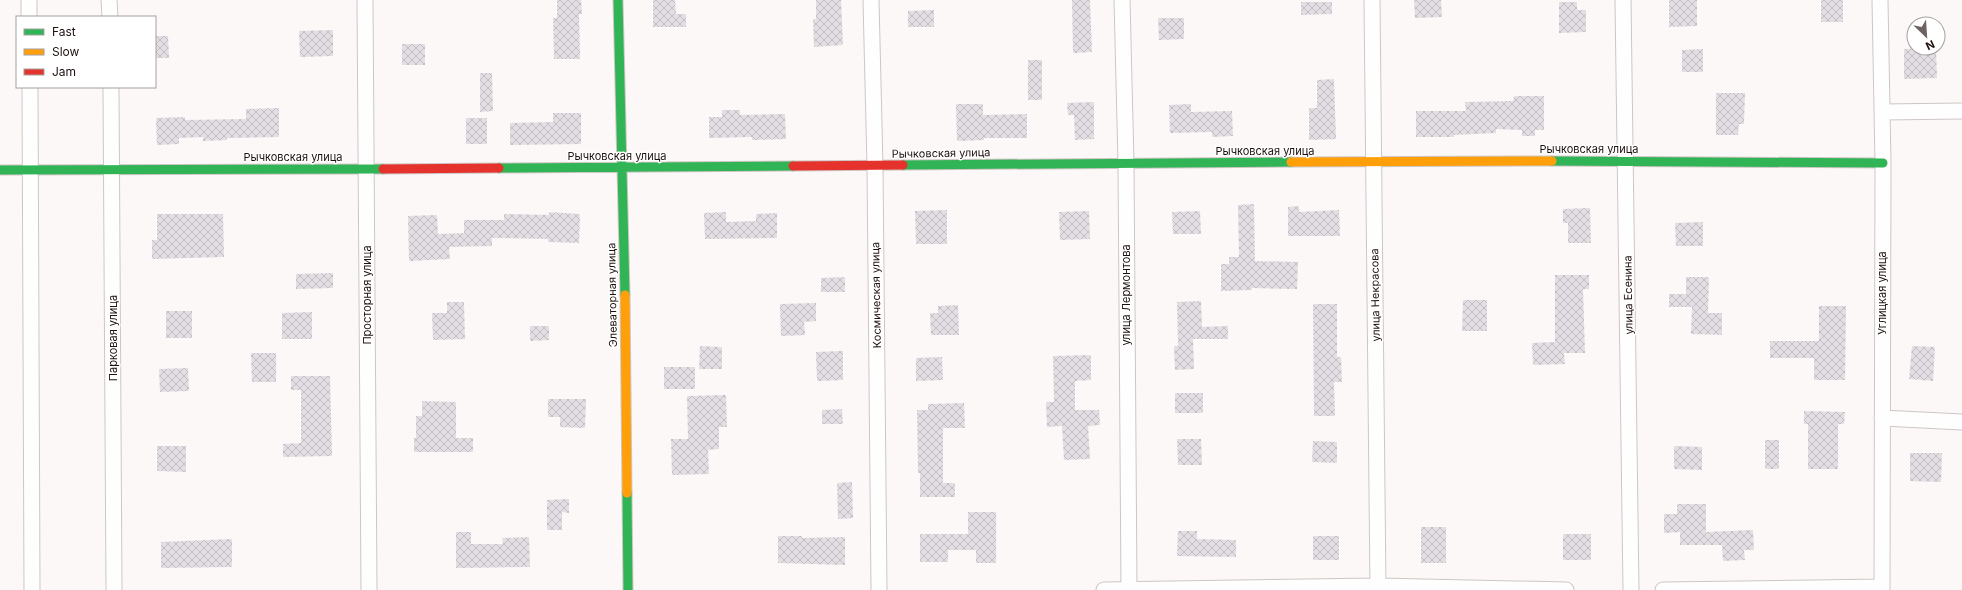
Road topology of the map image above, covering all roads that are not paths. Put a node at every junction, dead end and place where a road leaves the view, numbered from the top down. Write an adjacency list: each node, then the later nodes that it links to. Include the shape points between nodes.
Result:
1 (29, 0): 10 (street)
2 (110, 0): 11 (street)
3 (365, 0): 21 (street, Просторная улица)
4 (618, 0): 22 (street, Элеваторная улица)
5 (871, 0): 20 (street, Космическая улица)
6 (1122, 0): 17 (street, улица Лермонтова)
7 (1372, 0): 18 (street, улица Некрасова)
8 (1623, 0): 16 (street, улица Есенина)
9 (1880, 0): 15 (street, Углицкая улица)
10 (30, 16)
11 (110, 16)
12 (30, 88): 24 (street)
13 (111, 88): 25 (street, Парковая улица)
14 (1962, 111): 15 (street)
15 (1882, 112): 19 (street, Углицкая улица)
16 (1626, 161): 18 (street, Рычковская улица); 19 (street, Рычковская улица); 38 (street, улица Есенина)
17 (1126, 162): 18 (street, Рычковская улица); 20 (street, Рычковская улица); 36 (street, улица Лермонтова)
18 (1374, 163): 28 (street, улица Некрасова)
19 (1882, 163): 26 (street, Углицкая улица)
20 (875, 166): 22 (street, Рычковская улица); 34 (street, Космическая улица)
21 (367, 168): 22 (street, Рычковская улица); 25 (street, Рычковская улица); 32 (street, Просторная улица)
22 (623, 168): 33 (street, Элеваторная улица)
23 (0, 170): 24 (street, Рычковская улица)
24 (30, 170): 25 (street, Рычковская улица); 30 (street)
25 (112, 170): 31 (street, Парковая улица)
26 (1882, 418): 27 (street); 29 (street, Углицкая улица)
27 (1962, 422)
28 (1378, 588): 36 (street); 37 (street)
29 (1884, 589): 39 (street)
30 (32, 590)
31 (114, 590)
32 (369, 590)
33 (628, 590)
34 (879, 590)
35 (1104, 590): 36 (street)
36 (1128, 590)
37 (1566, 590)
38 (1631, 590)
39 (1663, 590)

